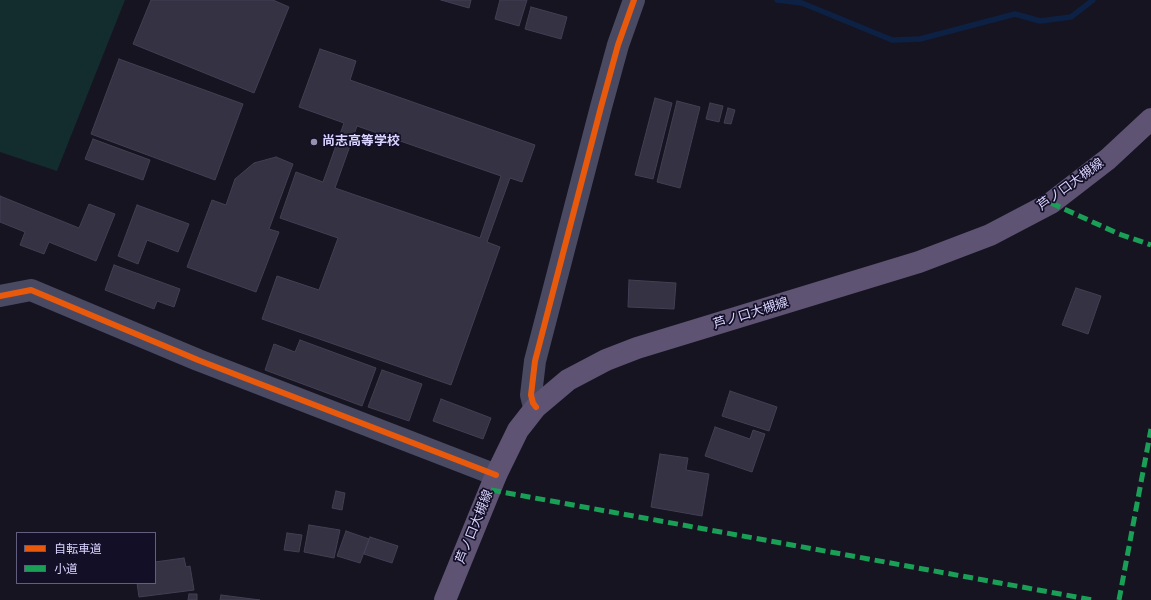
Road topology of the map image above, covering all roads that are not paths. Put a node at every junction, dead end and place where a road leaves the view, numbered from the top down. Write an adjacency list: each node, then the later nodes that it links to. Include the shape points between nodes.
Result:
1 (634, 0): 4 (street, via 601,107 535,361 531,395)
2 (1151, 119): 4 (main road, 芦ノ口大槻線, via 1108,158 1051,203 990,234 919,262 624,353 568,380)
3 (0, 296): 5 (street, via 31,290 198,360)
4 (536, 407): 5 (main road, 芦ノ口大槻線, via 518,430)
5 (496, 475): 6 (main road, 芦ノ口大槻線)
6 (445, 600)

